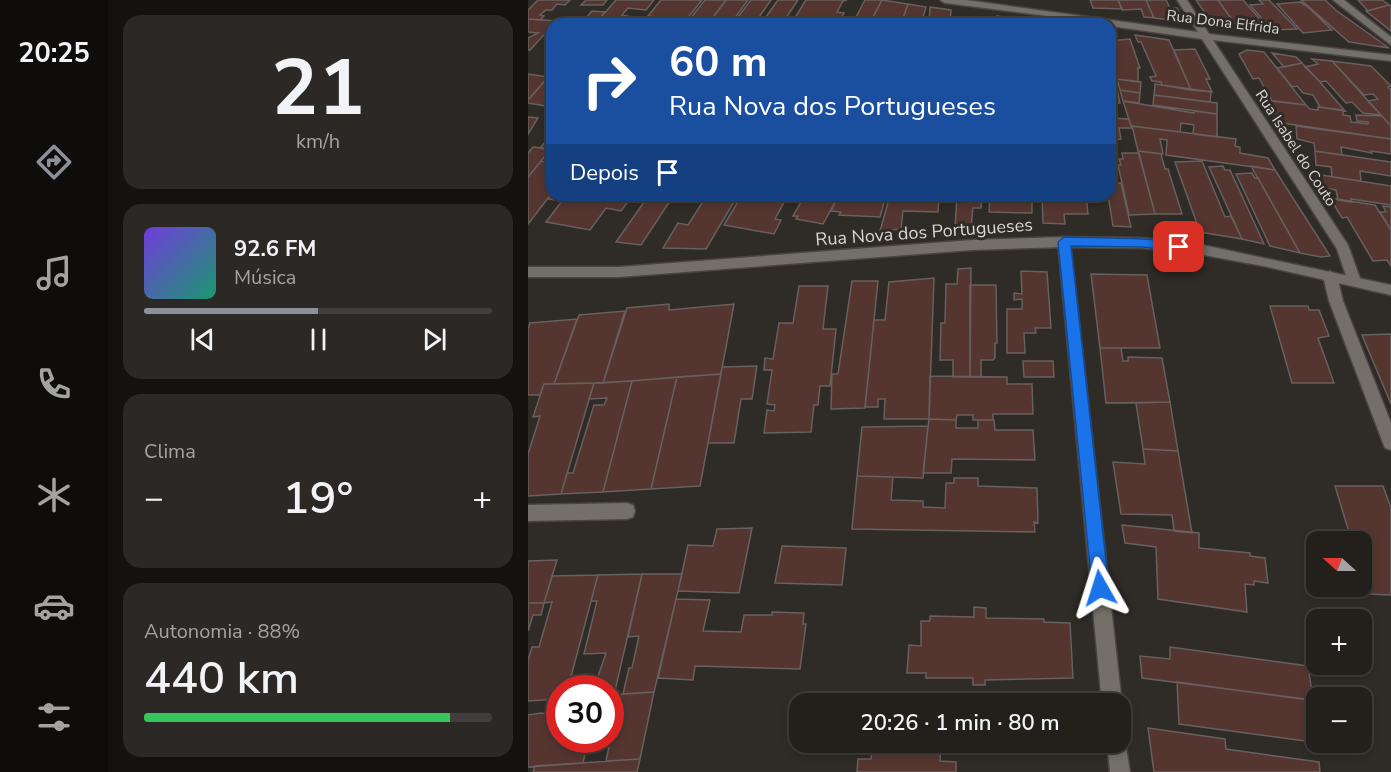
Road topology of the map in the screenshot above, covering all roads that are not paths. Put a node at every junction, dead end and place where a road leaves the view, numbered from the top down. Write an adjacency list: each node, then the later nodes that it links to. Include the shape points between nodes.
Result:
1 (945, 0): 4 (street, Rua Dona Elfrida)
2 (1182, 0): 7 (street, Rua Isabel do Couto)
3 (1338, 0): 8 (street)
4 (1006, 4): 5 (street, Rua Dona Elfrida)
5 (1093, 18)
6 (1116, 22): 7 (street, Rua Dona Elfrida)
7 (1204, 36): 9 (street, Rua Dona Elfrida); 13 (street, Rua Isabel do Couto, via 1343,248)
8 (1391, 42)
9 (1391, 58)
10 (1064, 242): 11 (street, Rua Nova dos Portugueses, via 972,245 619,272); 12 (street, Rua Nova dos Portugueses, via 1142,243 1198,249); 18 (street)
11 (528, 272)
12 (1330, 276): 13 (street, Rua Nova dos Portugueses); 15 (street)
13 (1354, 281): 14 (street, Rua Nova dos Portugueses)
14 (1391, 290)
15 (1391, 443)
16 (627, 512): 17 (street)
17 (528, 513)
18 (1111, 693)
19 (1117, 753): 20 (street)
20 (1120, 772)

